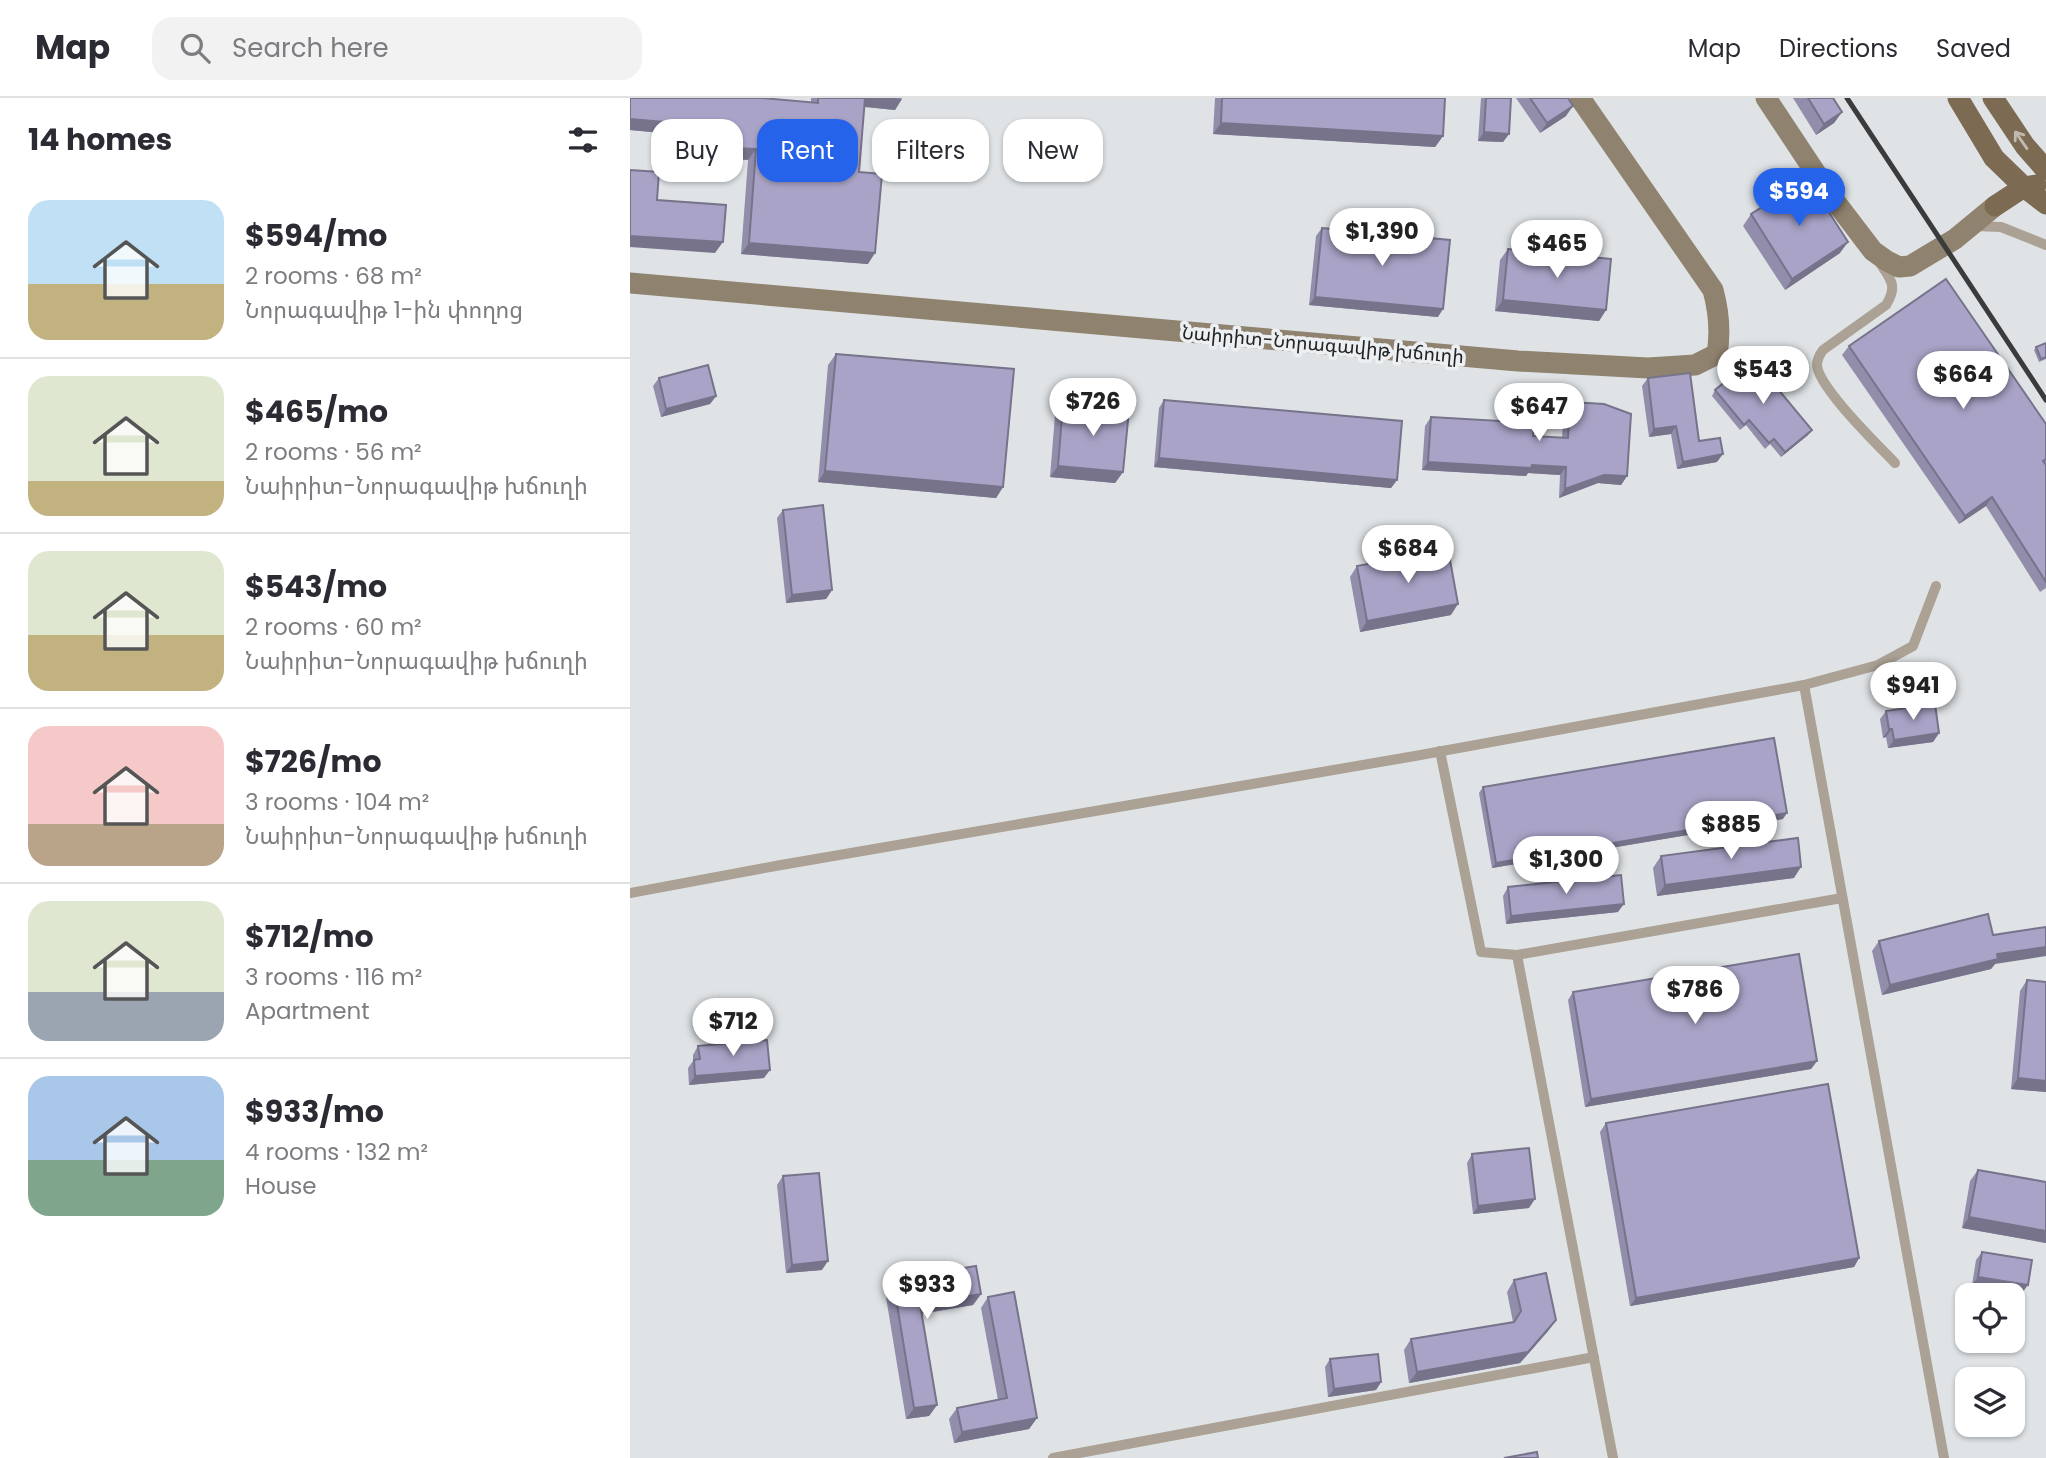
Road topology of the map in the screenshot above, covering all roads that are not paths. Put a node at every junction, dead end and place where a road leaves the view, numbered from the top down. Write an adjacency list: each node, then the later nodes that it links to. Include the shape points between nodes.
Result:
1 (1580, 98): 15 (street, Նաիրիտ-Նորագավիթ խճուղի, via 1713,290 1719,313 1717,354 1695,365 1648,368 1518,361)
2 (1766, 98): 14 (street)
3 (1958, 98): 5 (main road)
4 (1993, 98): 6 (main road, one-way to 4)
5 (1994, 158): 8 (main road); 10 (main road, via 1998,181)
6 (2046, 170)
7 (2046, 184): 8 (main road)
8 (2024, 187): 9 (main road); 10 (main road)
9 (2046, 204)
10 (1995, 206): 11 (main road); 12 (street)
11 (2046, 212)
12 (1970, 226): 13 (lane, via 2001,227); 14 (street, via 1910,266 1899,267)
13 (2046, 245)
14 (1872, 251): 16 (lane, via 1891,279 1892,295 1886,305 1823,350 1817,366 1845,410)
15 (630, 283)
16 (1895, 463)
17 (1936, 586): 18 (lane, via 1913,646 1878,665)
18 (1804, 685): 19 (lane); 21 (lane)
19 (1440, 751): 20 (lane); 22 (lane, via 1481,952)
20 (630, 893)
21 (1842, 898): 22 (lane); 26 (lane)
22 (1517, 955): 23 (lane)
23 (1594, 1357): 24 (lane); 25 (lane)
24 (1053, 1458)
25 (1614, 1458)
26 (1944, 1458)

